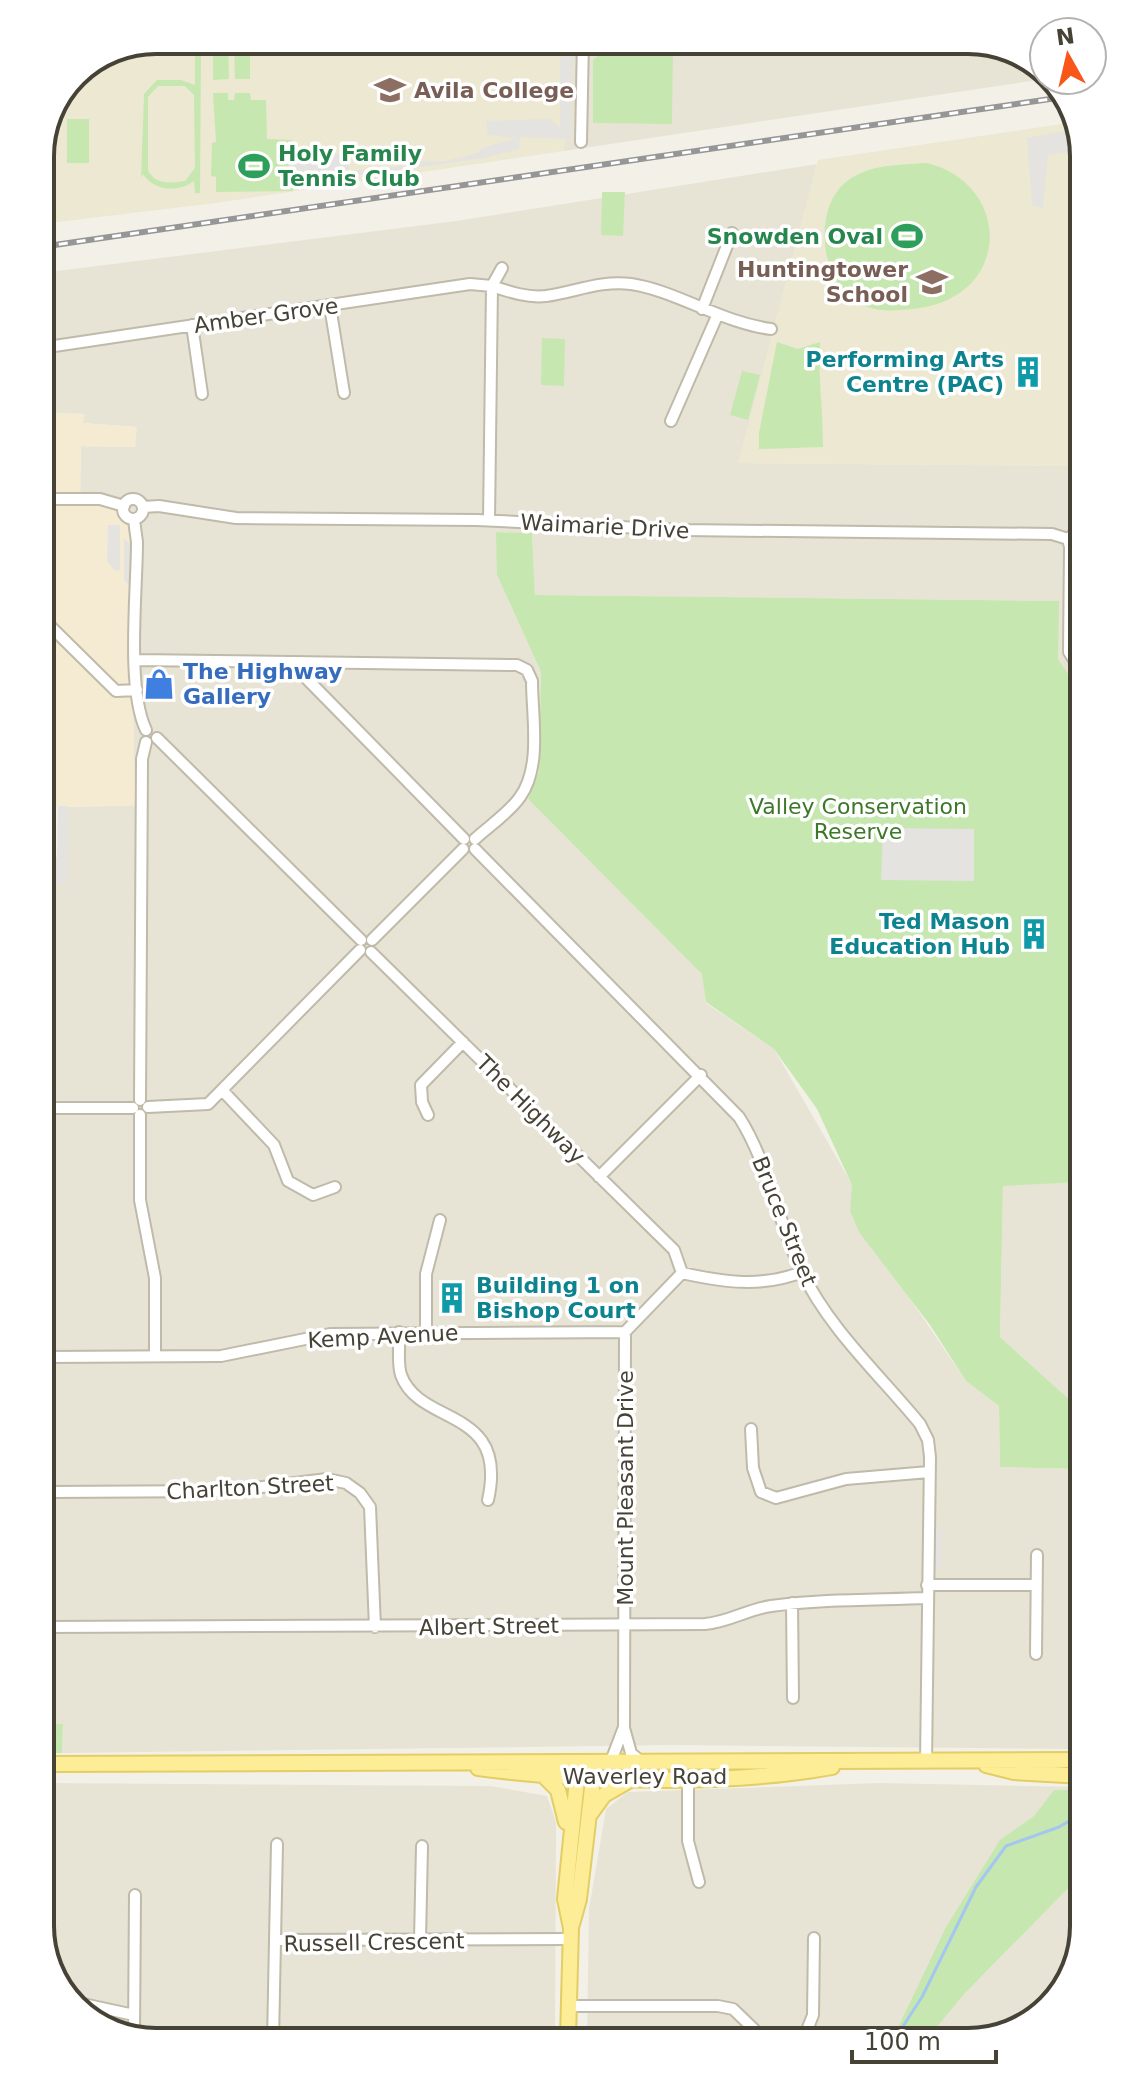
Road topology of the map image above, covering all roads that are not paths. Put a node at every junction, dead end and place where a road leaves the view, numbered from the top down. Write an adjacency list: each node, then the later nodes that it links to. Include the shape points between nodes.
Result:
1 (583, 54): 2 (street)
2 (581, 142)
3 (732, 233): 7 (street)
4 (502, 268): 5 (street)
5 (492, 286): 6 (street, Amber Grove, via 470,284); 7 (street, Amber Grove, via 546,296 588,285 632,284); 19 (street)
6 (330, 306): 9 (street, Amber Grove); 12 (street)
7 (702, 309): 8 (street, Amber Grove)
8 (717, 316): 10 (street, Amber Grove); 14 (street)
9 (192, 325): 11 (street, Amber Grove); 13 (street)
10 (771, 329)
11 (54, 346)
12 (344, 393)
13 (202, 394)
14 (671, 421)
15 (54, 499): 16 (street, via 100,499)
16 (124, 506): 17 (street, via 133,499); 18 (street, via 125,515)
17 (143, 507): 18 (street); 19 (street, Waimarie Drive, via 236,518)
18 (134, 520): 23 (street)
19 (489, 520): 20 (street, Waimarie Drive, via 682,530 1052,534)
20 (1068, 539): 22 (street)
21 (54, 630): 25 (street, via 116,691)
22 (1070, 654)
23 (136, 660): 24 (street); 25 (street)
24 (302, 662): 27 (street, Bruce Street, via 307,679); 27 (street, via 517,665 527,670 532,681 532,769 527,785 519,799)
25 (137, 690): 26 (street, The Highway, via 139,716 146,730 154,730)
26 (151, 740): 28 (street, The Highway); 32 (street, via 142,759)
27 (469, 844): 28 (street); 30 (street, Bruce Street)
28 (366, 945): 29 (street, The Highway); 31 (street)
29 (463, 1042): 34 (street, via 421,1085); 35 (street, The Highway)
30 (701, 1075): 35 (street); 38 (street, Bruce Street, via 748,1129)
31 (222, 1090): 32 (street, via 199,1106); 36 (street, via 274,1145 288,1181 313,1195)
32 (140, 1107): 33 (street); 43 (street, via 140,1200 155,1278)
33 (54, 1108)
34 (428, 1115)
35 (599, 1177): 39 (street, The Highway, via 674,1250)
36 (335, 1187)
37 (440, 1220): 40 (street, via 426,1274)
38 (802, 1272): 39 (street, via 752,1283); 46 (street, Bruce Street, via 839,1331 920,1424 928,1440)
39 (682, 1273): 42 (street)
40 (426, 1331): 41 (street, Kemp Avenue); 42 (street, Kemp Avenue)
41 (399, 1332): 43 (street, Kemp Avenue, via 330,1334 221,1356); 48 (street, via 401,1375 411,1389 463,1424 485,1447 494,1472)
42 (625, 1332): 54 (street, Mount Pleasant Drive)
43 (155, 1356): 44 (street, Kemp Avenue)
44 (54, 1357)
45 (751, 1429): 46 (street, via 755,1481 761,1492 776,1498 846,1479)
46 (929, 1472): 50 (street, Bruce Street)
47 (54, 1492): 56 (street, Charlton Street, via 229,1491 327,1479 346,1483 370,1507)
48 (488, 1500)
49 (1037, 1555): 51 (street)
50 (927, 1585): 51 (street); 52 (street, Bruce Street)
51 (1036, 1585): 57 (street)
52 (927, 1598): 53 (street, Albert Street); 66 (street, Bruce Street)
53 (792, 1603): 54 (street, Albert Street, via 752,1609 721,1623); 58 (street)
54 (624, 1624): 56 (street, Albert Street); 59 (street, Mount Pleasant Drive)
55 (54, 1627): 56 (street, Albert Street)
56 (375, 1627)
57 (1036, 1654)
58 (793, 1698)
59 (624, 1727): 63 (street, Mount Pleasant Drive); 64 (street, Mount Pleasant Drive, via 631,1753)
60 (1070, 1760): 67 (main road, Waverley Road)
61 (578, 1761): 62 (main road, Waverley Road); 68 (main road, Waverley Road); 77 (main road)
62 (595, 1761): 63 (main road, Waverley Road); 75 (main road)
63 (611, 1761): 64 (main road, Waverley Road)
64 (640, 1761): 65 (main road, Waverley Road)
65 (688, 1761): 71 (main road, Waverley Road); 78 (main road)
66 (926, 1762): 67 (main road, Waverley Road); 71 (main road, Waverley Road)
67 (974, 1762): 74 (main road, Waverley Road, via 1014,1772)
68 (437, 1763): 70 (main road, Waverley Road); 73 (main road, Waverley Road)
69 (54, 1764): 70 (main road, Waverley Road)
70 (73, 1764): 72 (main road)
71 (852, 1764): 78 (main road, Waverley Road)
72 (54, 1770)
73 (543, 1775): 77 (main road, Waverley Road); 80 (main road, via 558,1790)
74 (1070, 1775)
75 (594, 1777): 76 (main road, Waverley Road); 77 (main road, Waverley Road); 79 (main road)
76 (638, 1777): 78 (main road, Waverley Road); 79 (main road, via 604,1795)
77 (577, 1778): 80 (main road)
78 (688, 1778): 83 (street, via 688,1841)
79 (588, 1821): 85 (main road)
80 (569, 1835): 85 (main road, via 565,1899)
81 (277, 1844): 87 (street)
82 (422, 1846): 88 (street)
83 (699, 1882)
84 (135, 1895): 91 (street)
85 (571, 1934): 88 (street, Russell Crescent); 90 (main road)
86 (814, 1938): 96 (street, via 813,2015)
87 (275, 1940): 88 (street, Russell Crescent); 93 (street, Russell Crescent)
88 (420, 1940)
89 (93, 2006): 91 (street)
90 (569, 2006): 94 (main road); 95 (street, via 718,2006 733,2009)
91 (134, 2015): 92 (street)
92 (134, 2025)
93 (273, 2028)
94 (568, 2028)
95 (753, 2028)
96 (808, 2028)

